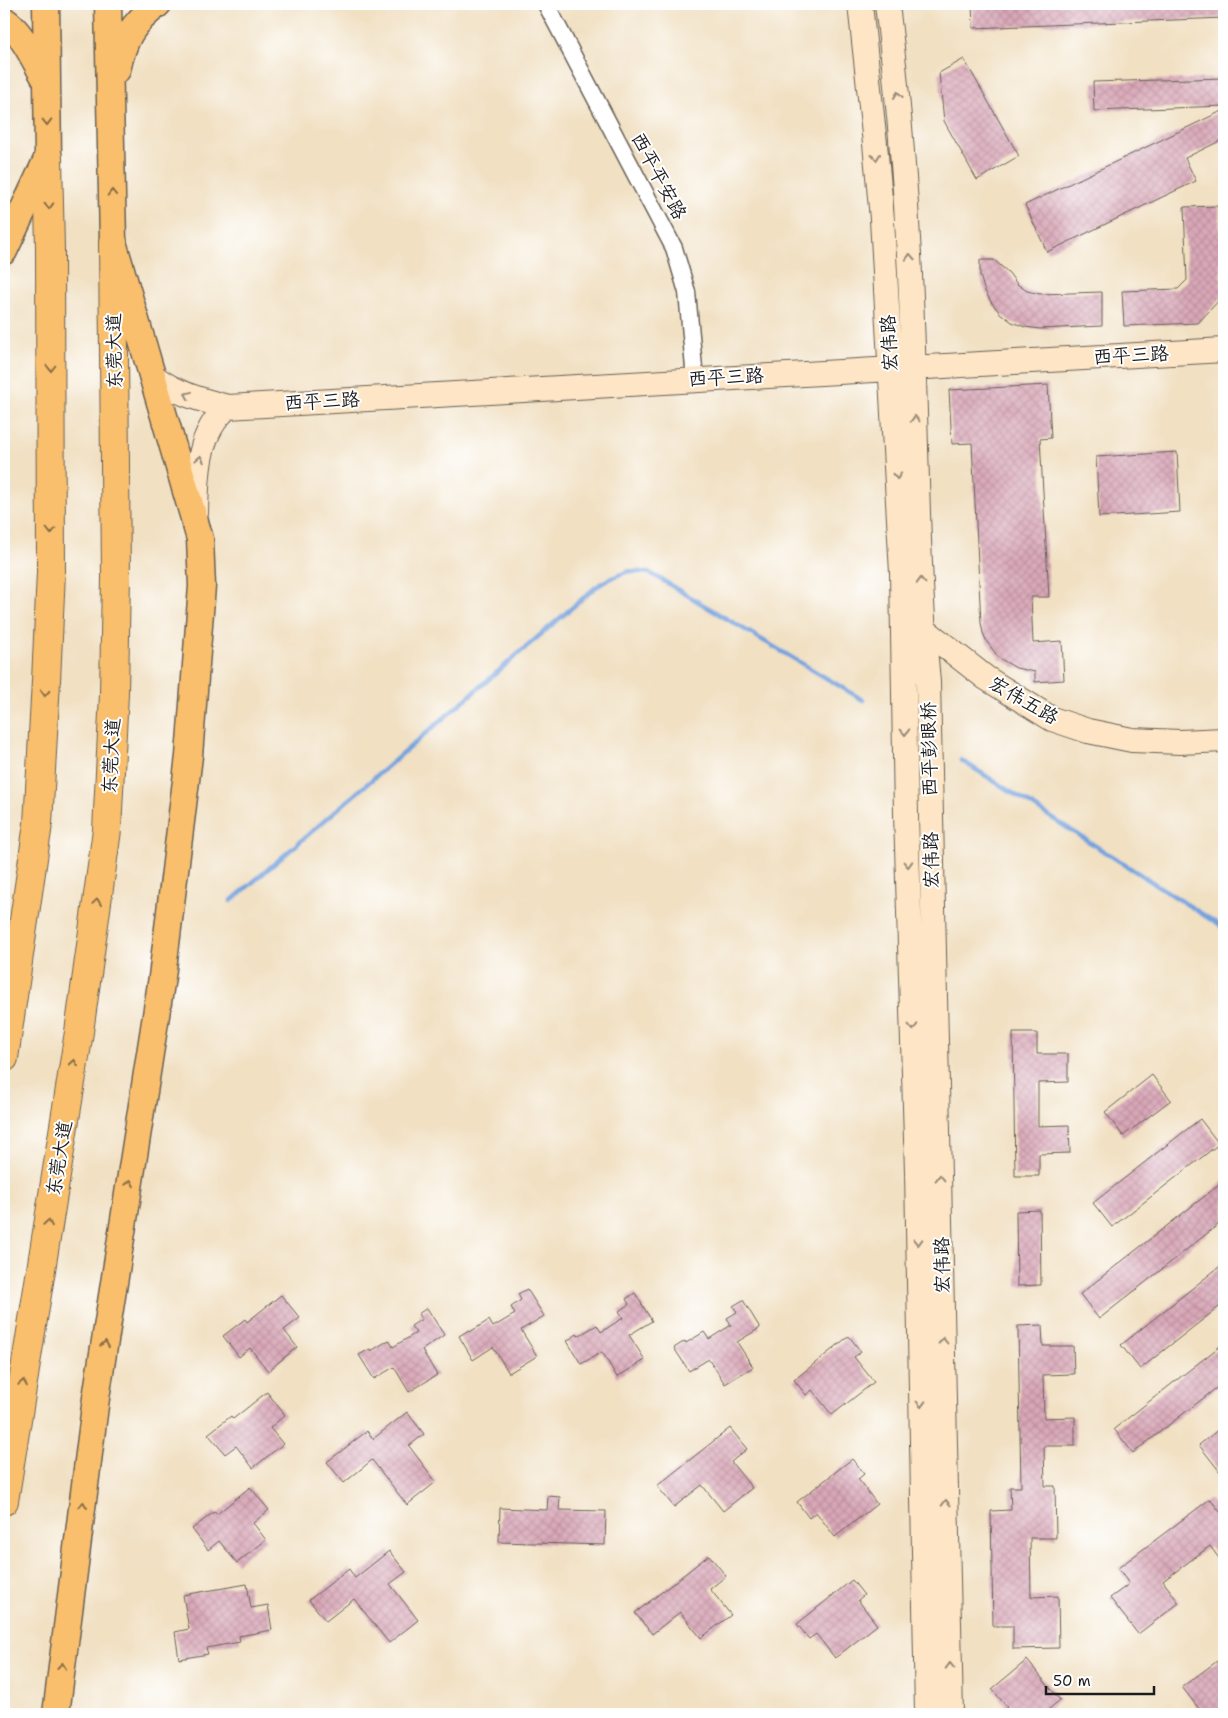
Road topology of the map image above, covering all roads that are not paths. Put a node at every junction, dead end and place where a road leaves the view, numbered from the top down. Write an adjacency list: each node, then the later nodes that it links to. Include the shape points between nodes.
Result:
1 (46, 4): 8 (main road)
2 (108, 4): 9 (main road, 东莞大道)
3 (158, 4): 9 (main road, via 140,18 123,45)
4 (546, 4): 16 (street, 西平平安路, via 674,248 688,292)
5 (860, 4): 14 (street, 宏伟路, one-way to 14, via 882,218)
6 (887, 4): 14 (street, 宏伟路, one-way to 6, via 911,280 904,166)
7 (4, 20): 8 (main road, via 11,24)
8 (47, 81): 10 (main road, one-way to 10)
9 (111, 100): 11 (main road, 东莞大道, one-way to 9)
10 (48, 157): 12 (main road); 26 (highway, one-way to 26, via 51,572 47,662 38,824)
11 (113, 242): 15 (main road); 27 (highway, 东莞大道, one-way to 11, via 79,1032 107,830 116,576)
12 (4, 251)
13 (1224, 350): 14 (street, 西平三路)
14 (902, 367): 16 (street, 西平三路); 19 (street, 宏伟路)
15 (152, 375): 17 (street, 西平三路, one-way to 15, via 164,385); 18 (main road)
16 (695, 379): 17 (street, 西平三路)
17 (228, 407): 18 (street, one-way to 17, via 196,479 203,442 217,416)
18 (196, 524): 28 (main road, one-way to 18, via 96,1398 162,977 188,766 202,586 200,539)
19 (914, 629): 20 (street, 宏伟路); 21 (street, 宏伟路); 22 (street, 宏伟五路, via 1052,719 1132,740); 23 (street, 宏伟五路, via 980,689 1046,729 1082,743 1130,752)
20 (928, 682): 24 (street, 西平彭眼桥)
21 (904, 683): 25 (street, 西平彭眼桥, one-way to 25)
22 (1224, 740)
23 (1224, 753)
24 (930, 815): 30 (street, 宏伟路, one-way to 24)
25 (906, 816): 29 (street, 宏伟路, one-way to 29, via 917,1172)
26 (4, 1058)
27 (4, 1501)
28 (56, 1714)
29 (927, 1714)
30 (951, 1714)

